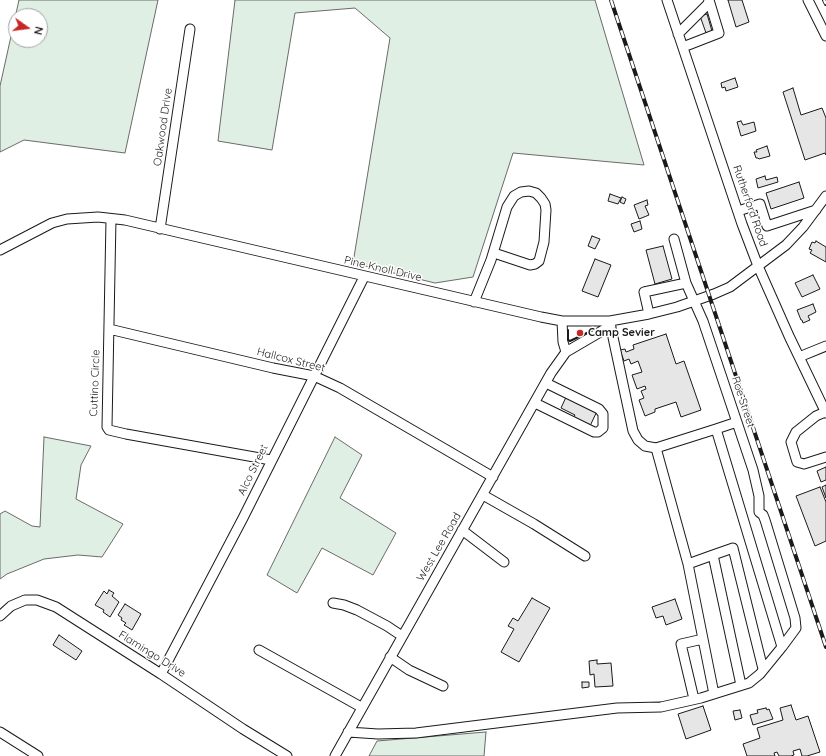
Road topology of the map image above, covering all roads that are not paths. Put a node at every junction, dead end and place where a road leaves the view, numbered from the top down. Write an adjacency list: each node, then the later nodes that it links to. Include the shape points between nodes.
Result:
1 (667, 0): 5 (street, Rutherford Road)
2 (709, 0): 5 (street); 7 (street, via 719,33)
3 (808, 0): 6 (street)
4 (190, 29): 12 (street, Oakwood Drive)
5 (678, 34): 7 (street, Rutherford Road)
6 (826, 36)
7 (683, 47): 10 (street, Rutherford Road)
8 (826, 196): 9 (street, Pine Knoll Drive)
9 (816, 210): 10 (street, via 767,226 760,204); 16 (street, Pine Knoll Drive, via 786,245)
10 (738, 211): 16 (street, Rutherford Road)
11 (111, 218): 12 (street, Pine Knoll Drive); 14 (street, Pine Knoll Drive, via 82,217 60,221 45,226); 24 (street, Cuttino Circle)
12 (160, 229): 17 (street, Pine Knoll Drive)
13 (674, 239): 18 (street, Roe Street)
14 (0, 250)
15 (494, 253): 15 (street, via 507,207 514,196 528,191 536,193 545,204 546,210 544,242 539,261 530,265); 20 (street)
16 (758, 266): 19 (street, Pine Knoll Drive, via 730,287); 27 (street, Rutherford Road)
17 (364, 277): 20 (street, Pine Knoll Drive); 28 (street, Alco Street)
18 (686, 283): 19 (street, Roe Street); 21 (street, via 644,292)
19 (694, 301): 21 (street, Pine Knoll Drive); 32 (street, Roe Street)
20 (474, 302): 22 (street, Pine Knoll Drive)
21 (649, 314): 23 (street, Pine Knoll Drive)
22 (562, 321): 23 (street, Pine Knoll Drive); 26 (street)
23 (610, 321): 26 (street, West Lee Road, via 607,328); 34 (street, via 633,431 645,446)
24 (109, 330): 28 (street, Hallcox Street); 36 (street, Cuttino Circle, via 106,424 109,430)
25 (826, 346): 27 (street)
26 (566, 352): 29 (street, West Lee Road)
27 (799, 357): 31 (street, Rutherford Road)
28 (314, 376): 36 (street, Alco Street); 37 (street, Hallcox Street, via 340,388)
29 (546, 383): 30 (street, West Lee Road); 30 (street, via 599,409 604,414 603,428 594,432)
30 (535, 403): 37 (street, West Lee Road)
31 (826, 412): 35 (street, via 816,416 796,432 790,442 797,462 804,464)
32 (737, 422): 33 (street); 48 (street, Roe Street, via 759,492 759,512 765,520 795,618 796,628)
33 (716, 429): 34 (street); 48 (street)
34 (656, 448): 43 (street)
35 (826, 457)
36 (271, 460): 52 (street, Alco Street)
37 (493, 477): 38 (street, West Lee Road)
38 (483, 495): 39 (street, West Lee Road); 41 (street)
39 (462, 530): 42 (street); 46 (street, West Lee Road)
40 (713, 555): 43 (street); 51 (street, via 733,548); 53 (street)
41 (585, 556)
42 (504, 562)
43 (688, 564): 47 (street)
44 (333, 603): 46 (street, via 351,607)
45 (0, 616): 52 (street, Flamingo Drive, via 21,601 43,601)
46 (402, 636): 50 (street, West Lee Road)
47 (703, 639): 55 (street); 56 (street, via 681,644)
48 (782, 647): 51 (street)
49 (259, 650): 57 (street)
50 (390, 657): 54 (street, via 409,670); 57 (street, West Lee Road)
51 (763, 669): 53 (street, via 749,683)
52 (161, 674): 61 (street, Flamingo Drive)
53 (741, 685): 55 (street)
54 (443, 686)
55 (714, 694): 56 (street)
56 (694, 699): 59 (street, via 661,707 618,708 416,733)
57 (361, 708): 59 (street, West Lee Road)
58 (0, 732): 60 (street)
59 (348, 732): 62 (street, West Lee Road)
60 (38, 756)
61 (287, 756)
62 (335, 756)

